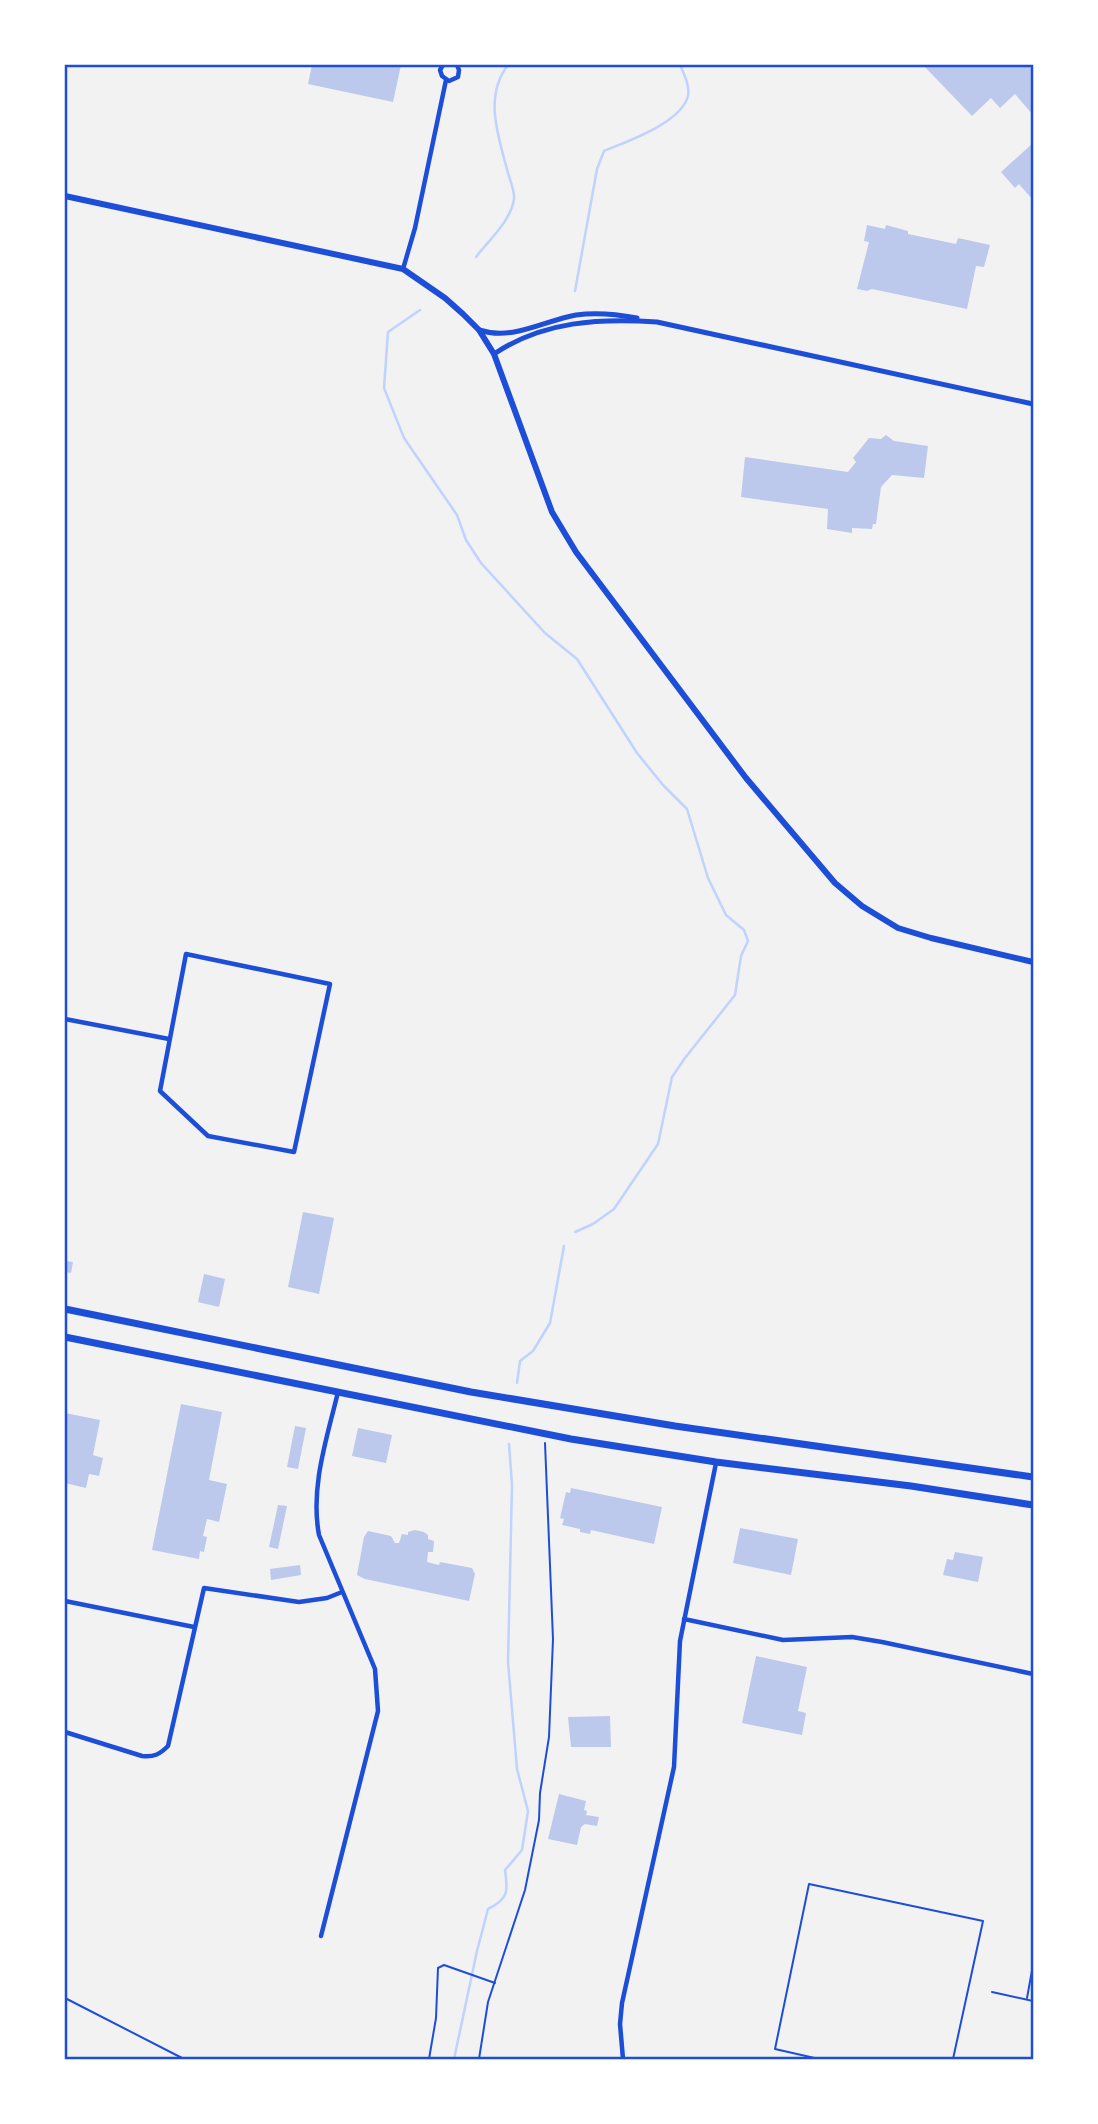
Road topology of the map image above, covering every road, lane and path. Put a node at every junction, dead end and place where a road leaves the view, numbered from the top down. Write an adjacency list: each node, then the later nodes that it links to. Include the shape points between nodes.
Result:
1 (443, 65): 3 (street, via 440,74)
2 (457, 65): 3 (street, via 458,76)
3 (446, 80): 5 (street)
4 (65, 195): 5 (main road)
5 (403, 269): 7 (main road, via 445,298)
6 (657, 322): 7 (street, via 614,313 591,314 510,334); 8 (street, via 617,320 557,326 510,343); 9 (street)
7 (479, 330): 8 (main road)
8 (494, 354): 10 (main road, via 552,512 576,552 746,778 835,883 898,928)
9 (1033, 404)
10 (1033, 962)
11 (65, 1019): 12 (street)
12 (169, 1039): 12 (street, via 186,954 330,984 295,1152 208,1136 160,1091)
13 (65, 1309): 18 (highway, via 482,1394)
14 (65, 1337): 15 (highway)
15 (338, 1392): 16 (highway); 20 (street, via 315,1516 318,1535)
16 (546, 1434): 17 (highway); 28 (path, via 553,1639 549,1737 526,1890)
17 (716, 1462): 19 (highway); 22 (street)
18 (1033, 1477)
19 (1033, 1505)
20 (342, 1592): 23 (street, via 299,1602 204,1588); 26 (street, via 375,1670 378,1711)
21 (65, 1601): 23 (street)
22 (684, 1619): 24 (street, via 783,1640 852,1637); 36 (street, via 674,1767 622,2003)
23 (194, 1627): 25 (street, via 168,1746 161,1754 142,1756)
24 (1033, 1674)
25 (65, 1732)
26 (321, 1936)
27 (1033, 1965): 31 (lane)
28 (496, 1984): 34 (path, via 444,1965 438,1968); 35 (path, via 488,2003)
29 (992, 1992): 31 (lane)
30 (65, 1998): 33 (path)
31 (1027, 1998): 32 (lane)
32 (1033, 2001)
33 (184, 2059)
34 (429, 2059)
35 (479, 2059)
36 (623, 2059)
37 (818, 2059): 38 (lane, via 775,2049 809,1884 982,1921)
38 (953, 2059)

